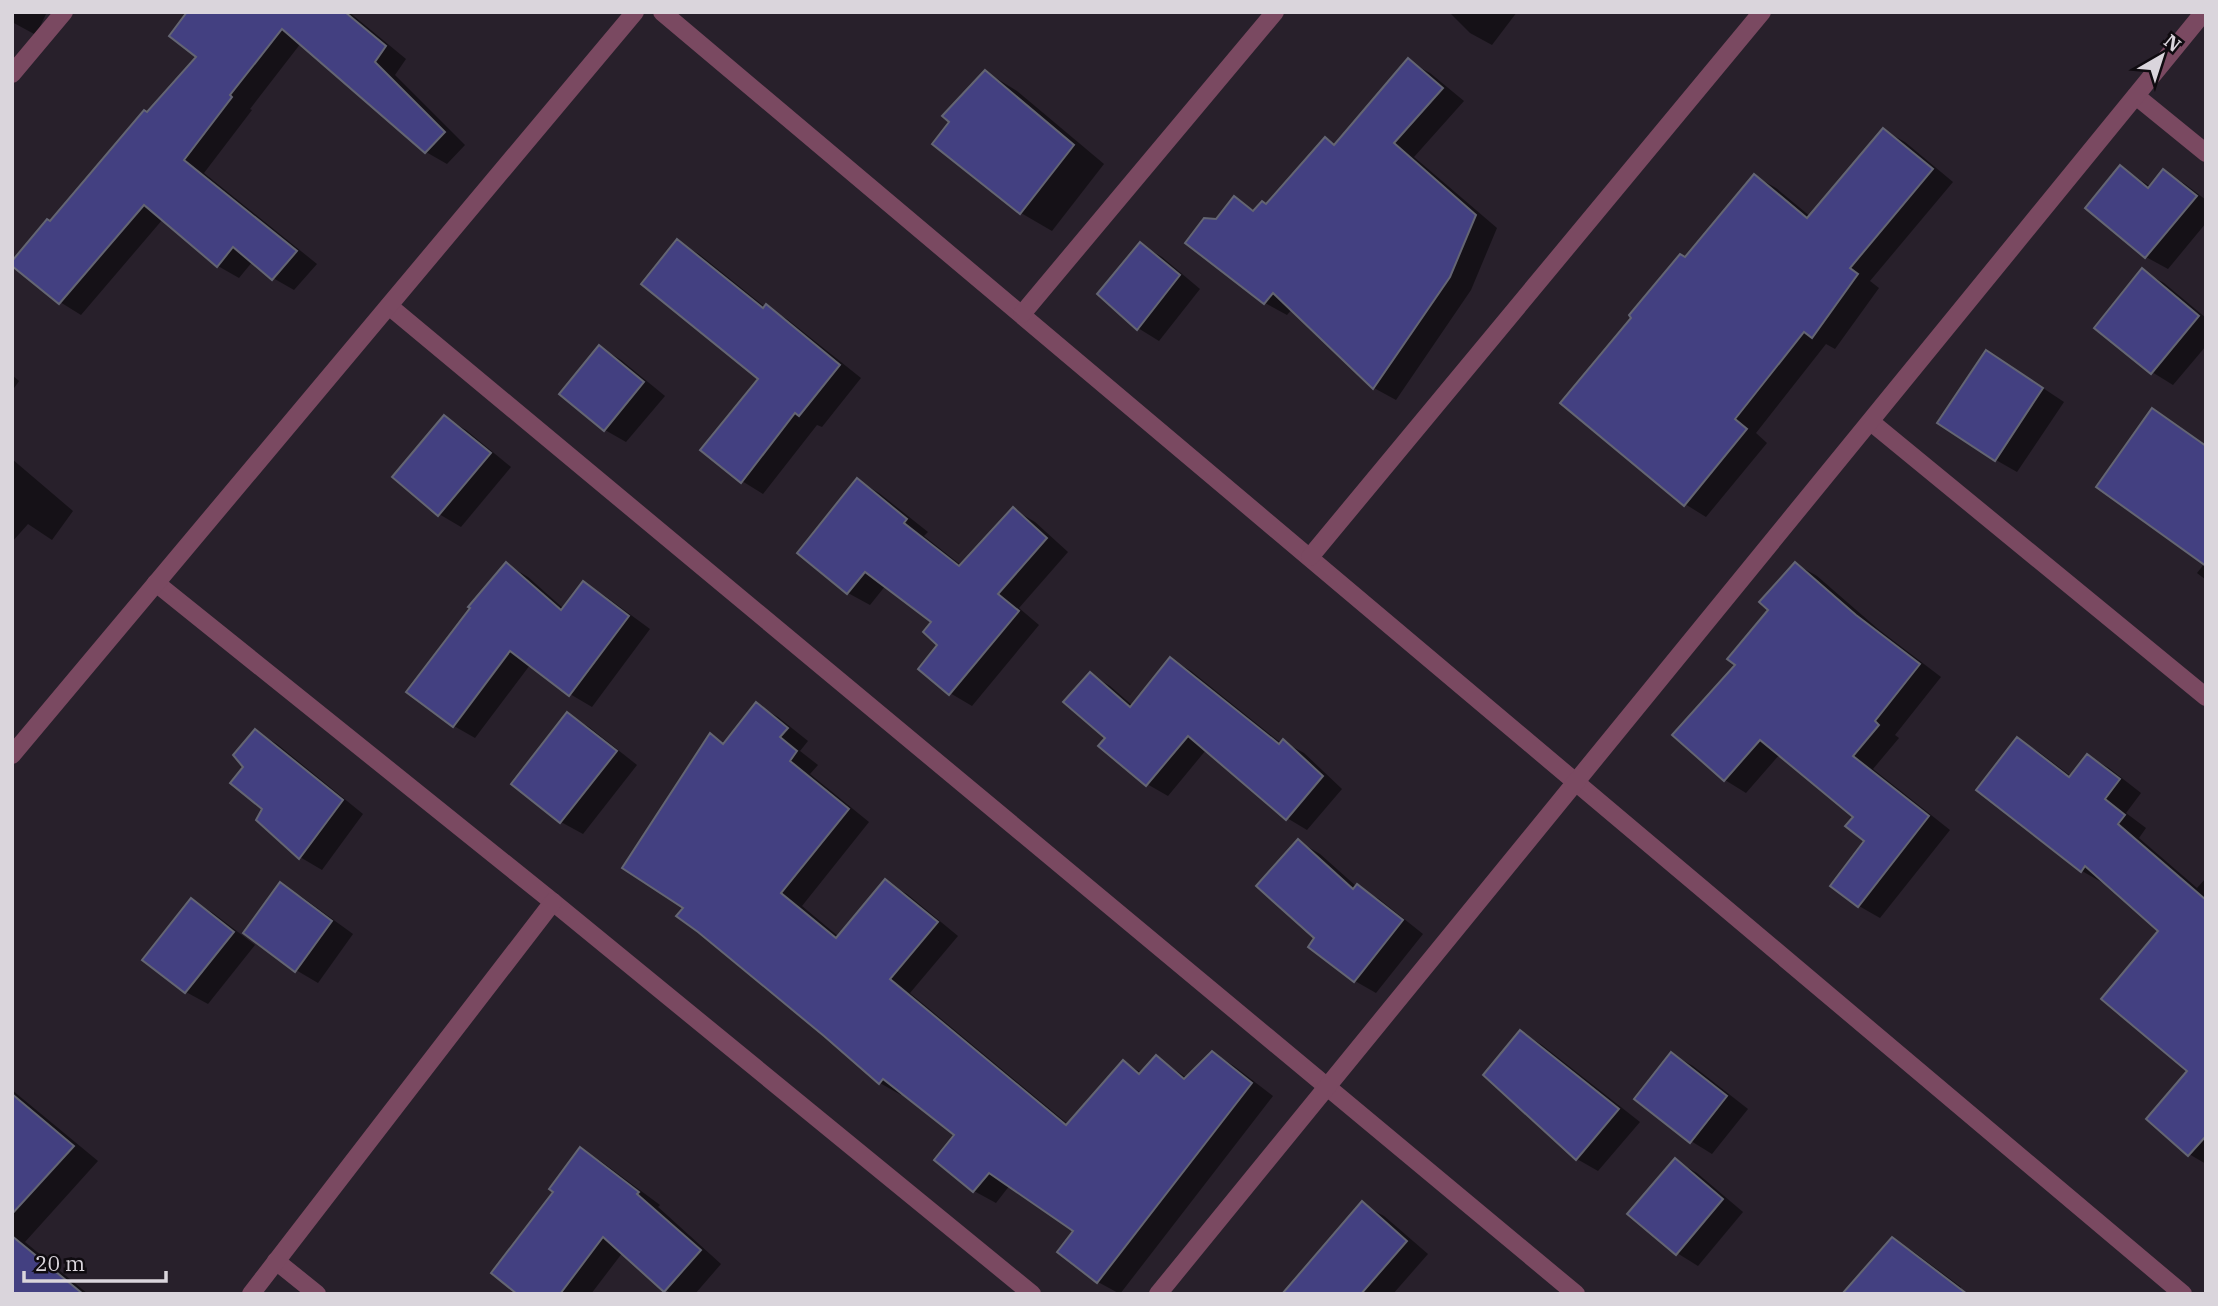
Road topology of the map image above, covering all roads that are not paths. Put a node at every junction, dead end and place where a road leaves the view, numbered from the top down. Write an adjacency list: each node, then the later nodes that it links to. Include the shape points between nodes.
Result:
1 (64, 12): 7 (street)
2 (635, 12): 10 (street)
3 (662, 12): 11 (street)
4 (1275, 12): 11 (street)
5 (1762, 12): 13 (street)
6 (2204, 12): 8 (street)
7 (12, 74)
8 (2136, 96): 9 (street); 12 (street)
9 (2206, 153)
10 (389, 306): 14 (street); 19 (street)
11 (1022, 314): 13 (street)
12 (1871, 422): 15 (street); 17 (street)
13 (1310, 557): 17 (street)
14 (156, 583): 16 (street); 18 (street)
15 (2206, 697)
16 (12, 755)
17 (1576, 781): 19 (street); 26 (street)
18 (553, 902): 20 (street); 23 (street)
19 (1328, 1087): 24 (street); 25 (street)
20 (276, 1261): 21 (street); 22 (street)
21 (251, 1294)
22 (317, 1294)
23 (1032, 1294)
24 (1158, 1294)
25 (1576, 1294)
26 (2183, 1294)

